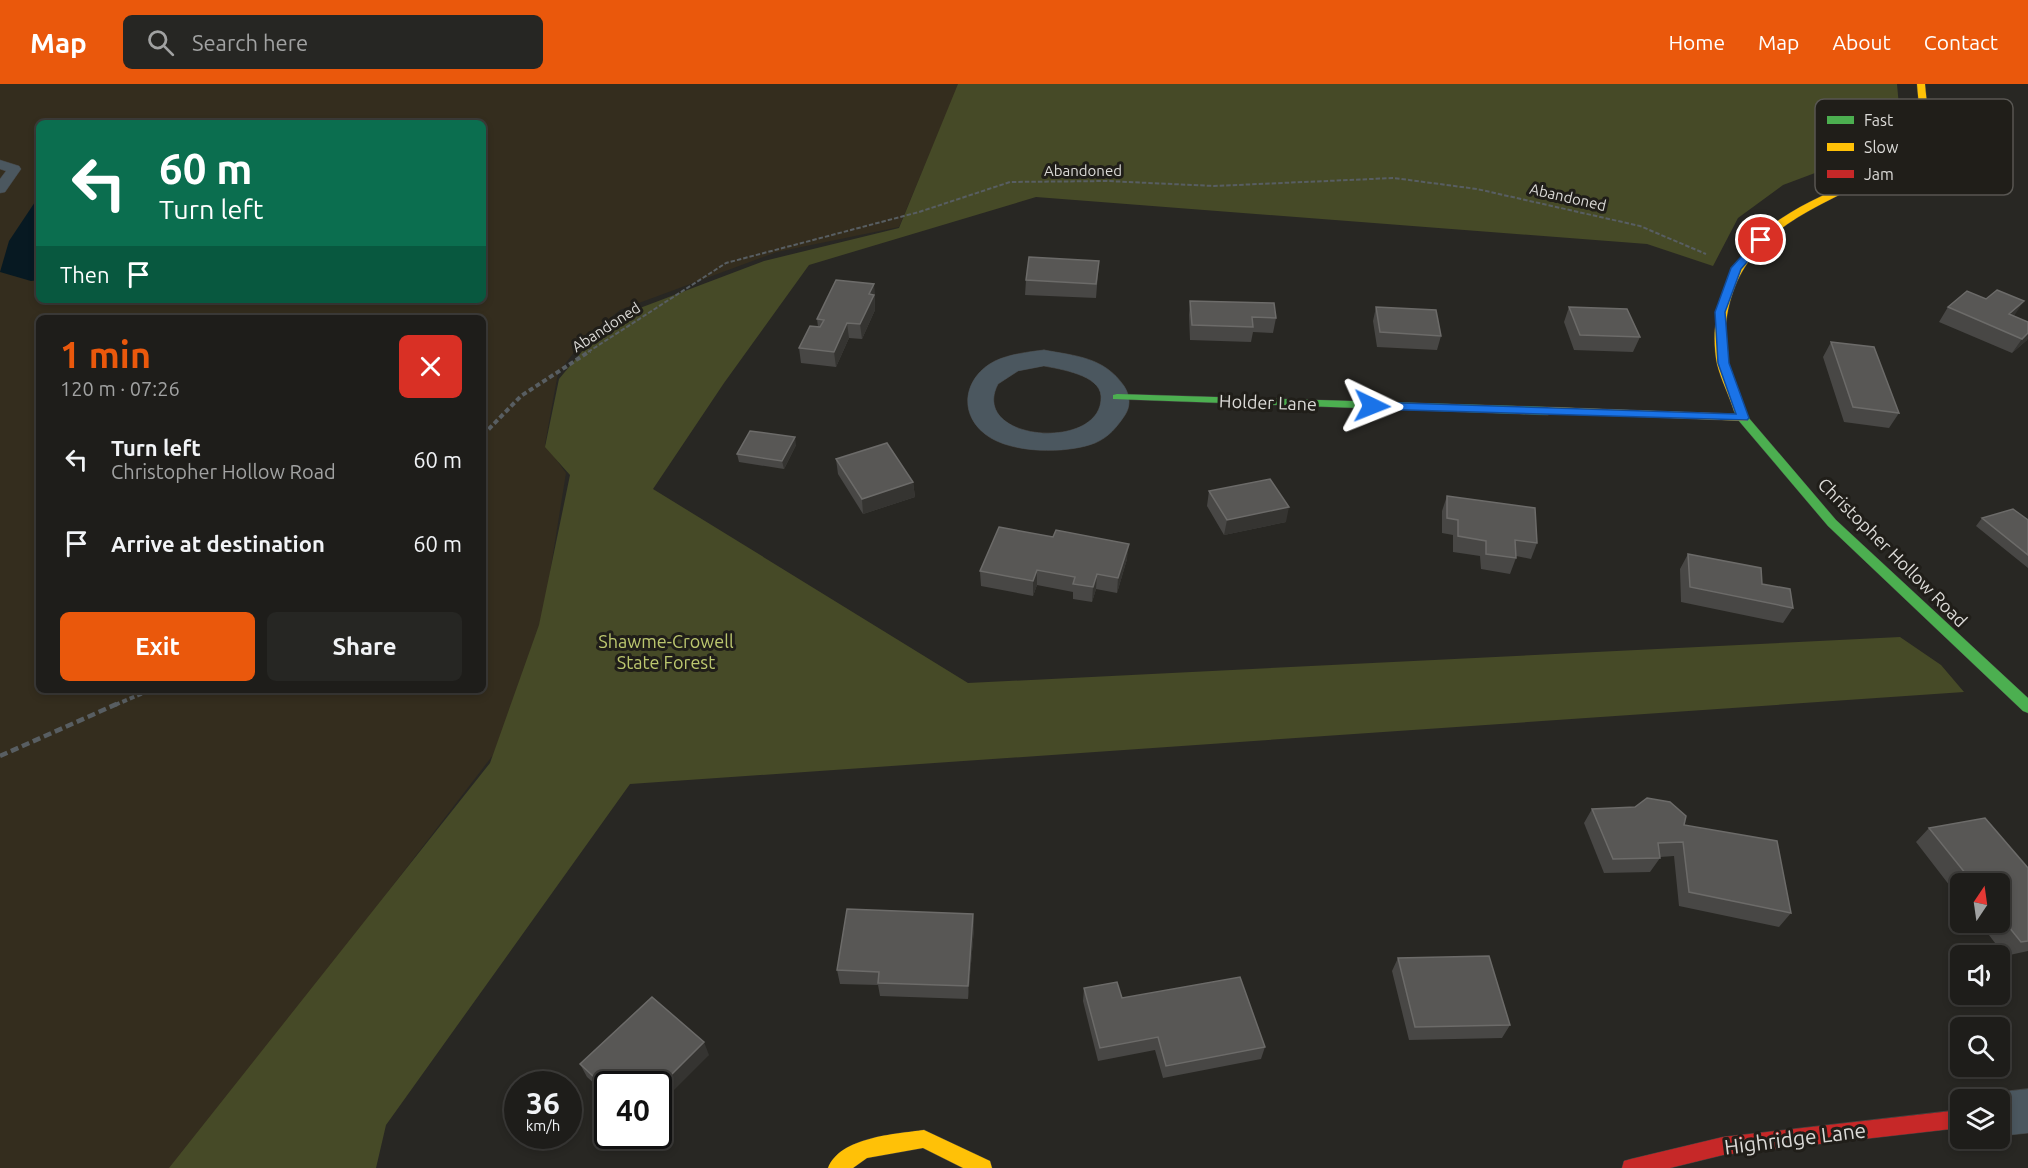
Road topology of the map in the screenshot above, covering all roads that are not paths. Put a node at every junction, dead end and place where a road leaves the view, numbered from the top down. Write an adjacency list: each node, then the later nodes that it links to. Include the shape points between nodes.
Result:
1 (1921, 84): 2 (street, Christopher Hollow Road)
2 (1922, 99)
3 (0, 164): 4 (lane, via 14,169)
4 (0, 189)
5 (1834, 195): 7 (street, Christopher Hollow Road, via 1783,222 1737,268 1720,312 1723,363)
6 (1117, 397): 6 (street, via 1115,412 1104,425 1087,436 1064,442 1015,438 996,428 983,415 978,401 990,376 1005,366 1044,358 1084,364 1112,384); 7 (street, Holder Lane)
7 (1743, 418): 8 (street, Christopher Hollow Road, via 1832,523)
8 (2028, 707)
9 (2028, 1111): 10 (street)
10 (2010, 1113)
11 (1950, 1120): 14 (street, Highridge Lane, via 1723,1146)
12 (837, 1168): 13 (street, via 864,1149 924,1138)
13 (983, 1168)
14 (1631, 1168)

